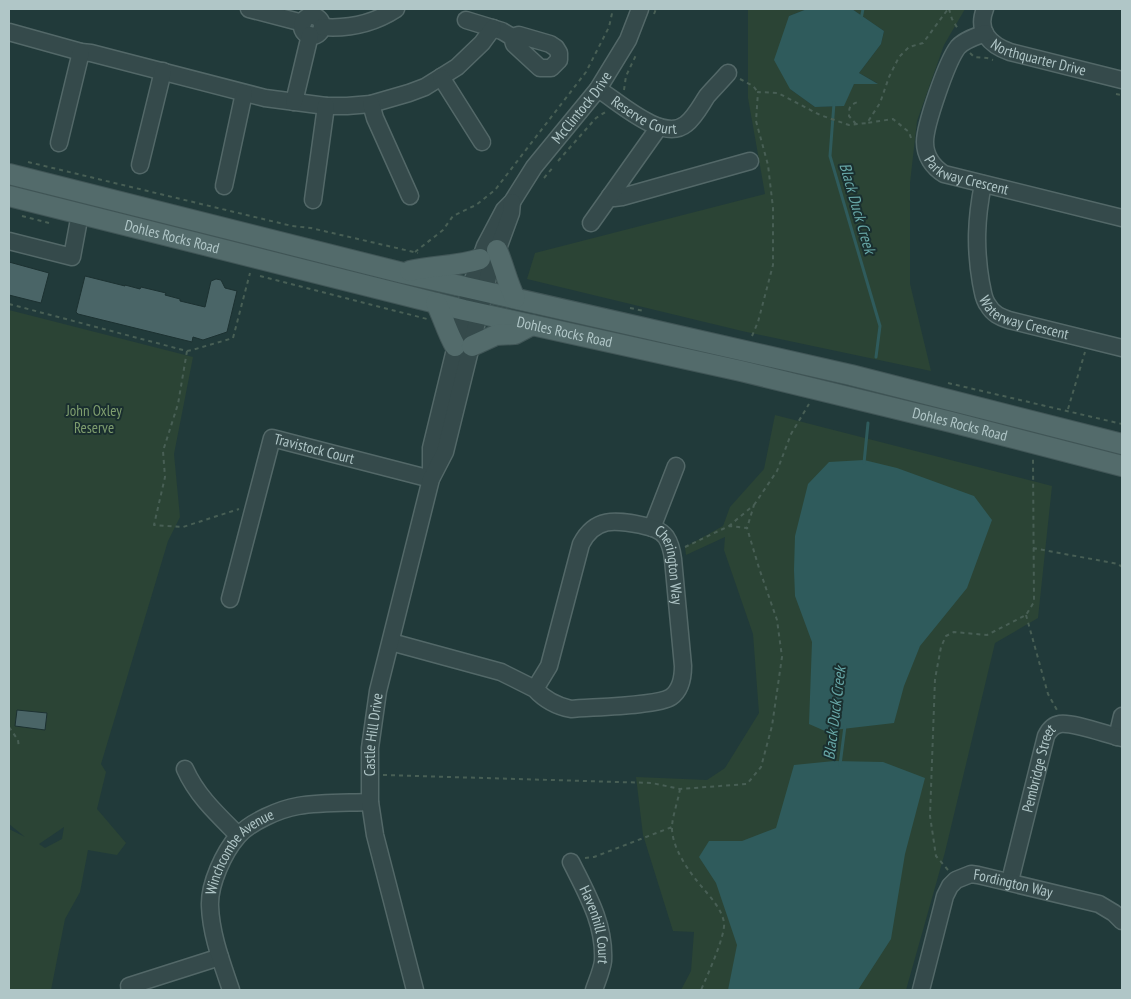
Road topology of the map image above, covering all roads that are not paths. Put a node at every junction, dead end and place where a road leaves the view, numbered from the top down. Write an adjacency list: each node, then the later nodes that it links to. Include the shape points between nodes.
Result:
1 (249, 9): 6 (street)
2 (396, 9): 6 (street, via 380,18 341,28)
3 (985, 9): 9 (street, Northquarter Drive)
4 (646, 13): 16 (street, McClintock Drive)
5 (466, 20): 7 (street)
6 (313, 22): 18 (street)
7 (493, 28): 10 (street); 14 (street, via 470,55)
8 (9, 32): 11 (street)
9 (985, 33): 15 (street, Northquarter Drive, via 994,44 1010,52); 28 (street, Parkway Crescent, via 958,48 938,92 925,143 928,158 937,170)
10 (512, 37)
11 (81, 52): 12 (street); 23 (street)
12 (163, 72): 17 (street); 26 (street)
13 (728, 73): 21 (street, Reserve Court, via 687,123 678,129)
14 (441, 76): 19 (street, via 409,93); 22 (street)
15 (1122, 80)
16 (598, 89): 21 (street, Reserve Court); 39 (street, McClintock Drive, via 534,167 512,202 511,213)
17 (244, 93): 18 (street); 29 (street)
18 (294, 102): 20 (street)
19 (371, 104): 20 (street); 32 (street)
20 (326, 106): 34 (street)
21 (659, 127): 25 (street)
22 (482, 142)
23 (59, 143)
24 (750, 161): 30 (street)
25 (633, 164): 30 (street); 33 (street)
26 (140, 165)
27 (9, 174): 40 (main road, Dohles Rocks Road)
28 (983, 184): 36 (street, Parkway Crescent); 47 (street, Waterway Crescent, via 976,238 987,305 999,317)
29 (224, 186)
30 (646, 190): 33 (street, via 617,198)
31 (9, 196): 35 (main road, Dohles Rocks Road)
32 (410, 196)
33 (610, 196): 37 (street)
34 (313, 200)
35 (80, 214): 38 (street, via 72,257); 43 (main road, Dohles Rocks Road)
36 (1122, 218)
37 (591, 222)
38 (9, 241)
39 (488, 254): 40 (main road, via 462,265 428,266); 41 (street, McClintock Drive); 42 (main road, via 504,266)
40 (403, 273): 41 (main road, Dohles Rocks Road)
41 (477, 290): 42 (main road, Dohles Rocks Road); 44 (street, McClintock Drive)
42 (515, 298): 48 (main road, Dohles Rocks Road)
43 (433, 312): 44 (main road, Dohles Rocks Road); 46 (main road, via 441,314 447,333)
44 (472, 312): 45 (main road, Dohles Rocks Road); 46 (street, Castle Hill Drive)
45 (532, 325): 46 (main road, via 515,334 496,335); 49 (main road, Dohles Rocks Road)
46 (464, 346): 53 (street, Castle Hill Drive, via 444,452)
47 (1122, 348)
48 (851, 375): 49 (street); 50 (main road, Dohles Rocks Road)
49 (847, 396): 52 (main road, Dohles Rocks Road)
50 (1122, 444)
51 (676, 466): 54 (street)
52 (1122, 466)
53 (431, 479): 55 (street, Travistock Court, via 272,438); 56 (street, Castle Hill Drive)
54 (652, 528): 57 (street, Cherington Way, via 613,521 595,527 585,537 549,666); 57 (street, Cherington Way, via 660,531 671,546 683,666 683,680 671,697 652,703 571,709 550,702)
55 (230, 599)
56 (390, 642): 57 (street, Cherington Way, via 501,672); 61 (street, Castle Hill Drive, via 373,724)
57 (534, 689)
58 (1122, 716): 59 (street)
59 (1120, 738): 64 (street, Pembridge Street, via 1066,724 1049,730)
60 (185, 769): 62 (street, via 203,800)
61 (370, 802): 62 (street, Winchcombe Avenue, via 299,805 263,818); 69 (street, Castle Hill Drive, via 375,835)
62 (238, 835): 66 (street, Winchcombe Avenue, via 214,878 210,904 212,930)
63 (571, 862): 70 (street, Havenhill Court, via 600,923 603,962)
64 (1010, 881): 65 (street, Fordington Way, via 1099,904); 71 (street, Fordington Way, via 971,874 950,886)
65 (1122, 921)
66 (220, 957): 67 (street); 68 (street, Winchcombe Avenue)
67 (129, 986)
68 (230, 990)
69 (415, 990)
70 (594, 990)
71 (921, 990)

